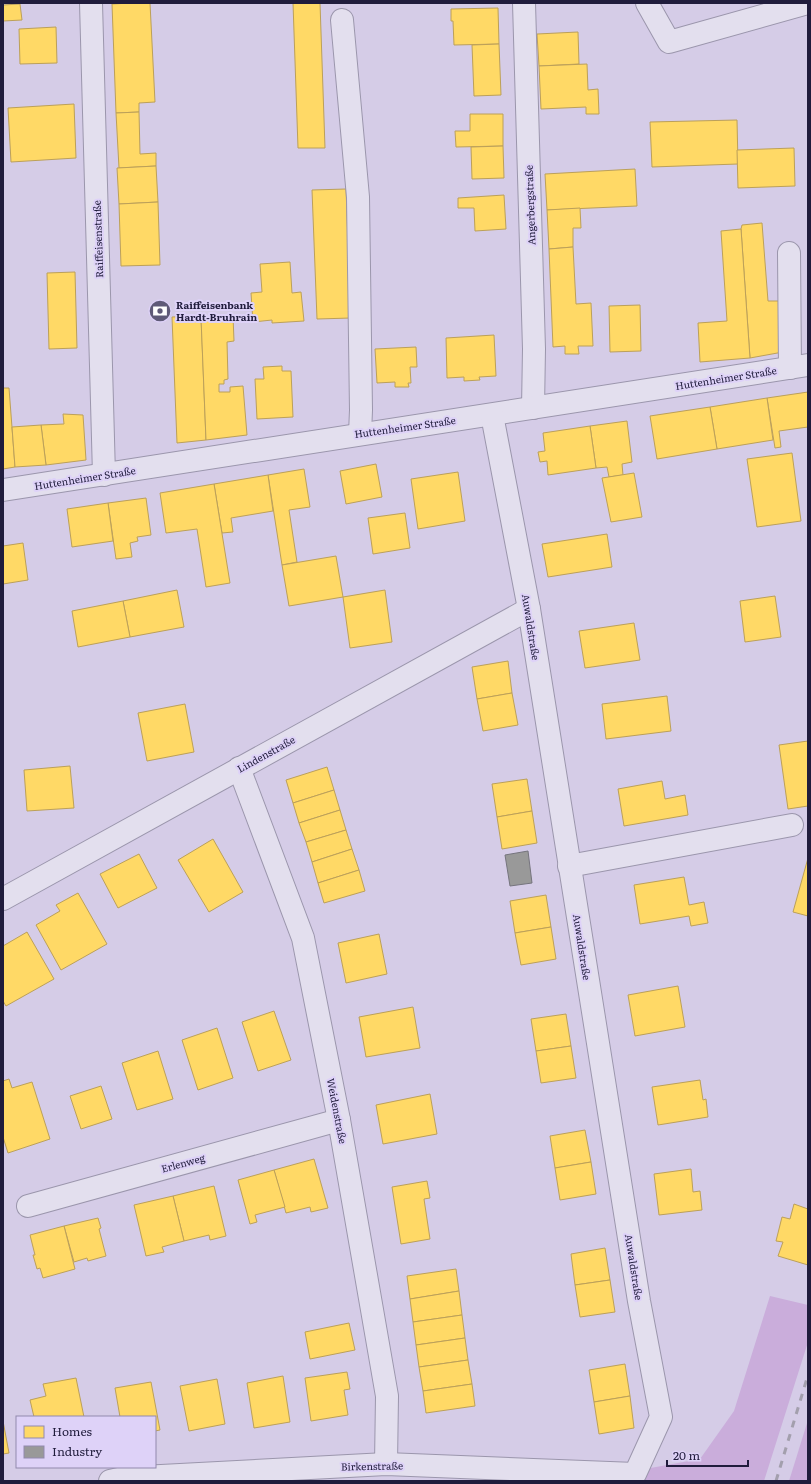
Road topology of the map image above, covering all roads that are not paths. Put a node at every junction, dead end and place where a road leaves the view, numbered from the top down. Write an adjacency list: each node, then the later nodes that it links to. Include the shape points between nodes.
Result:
1 (91, 3): 11 (street, Raiffeisenstraße)
2 (524, 3): 8 (street, Angerbergstraße, via 534,349)
3 (646, 3): 4 (street, via 669,42)
4 (808, 3)
5 (342, 20): 10 (street, via 358,197)
6 (789, 253): 7 (street)
7 (799, 367): 8 (street, Huttenheimer Straße)
8 (533, 408): 9 (street, Huttenheimer Straße)
9 (492, 415): 10 (street, Huttenheimer Straße); 13 (street, Auwaldstraße)
10 (360, 434): 11 (street, Huttenheimer Straße)
11 (104, 475): 12 (street, Huttenheimer Straße)
12 (3, 490)
13 (528, 609): 14 (street, Lindenstraße); 16 (street, Auwaldstraße)
14 (239, 768): 17 (street, Lindenstraße); 18 (street, Weidenstraße, via 303,938)
15 (792, 825): 16 (street)
16 (569, 866): 21 (street, Auwaldstraße, via 660,1416)
17 (3, 899)
18 (339, 1120): 19 (street, Erlenweg); 20 (street, Weidenstraße, via 387,1396)
19 (28, 1206)
20 (386, 1464): 21 (street, Birkenstraße); 22 (street, Birkenstraße, via 123,1478)
21 (635, 1474)
22 (110, 1481)

